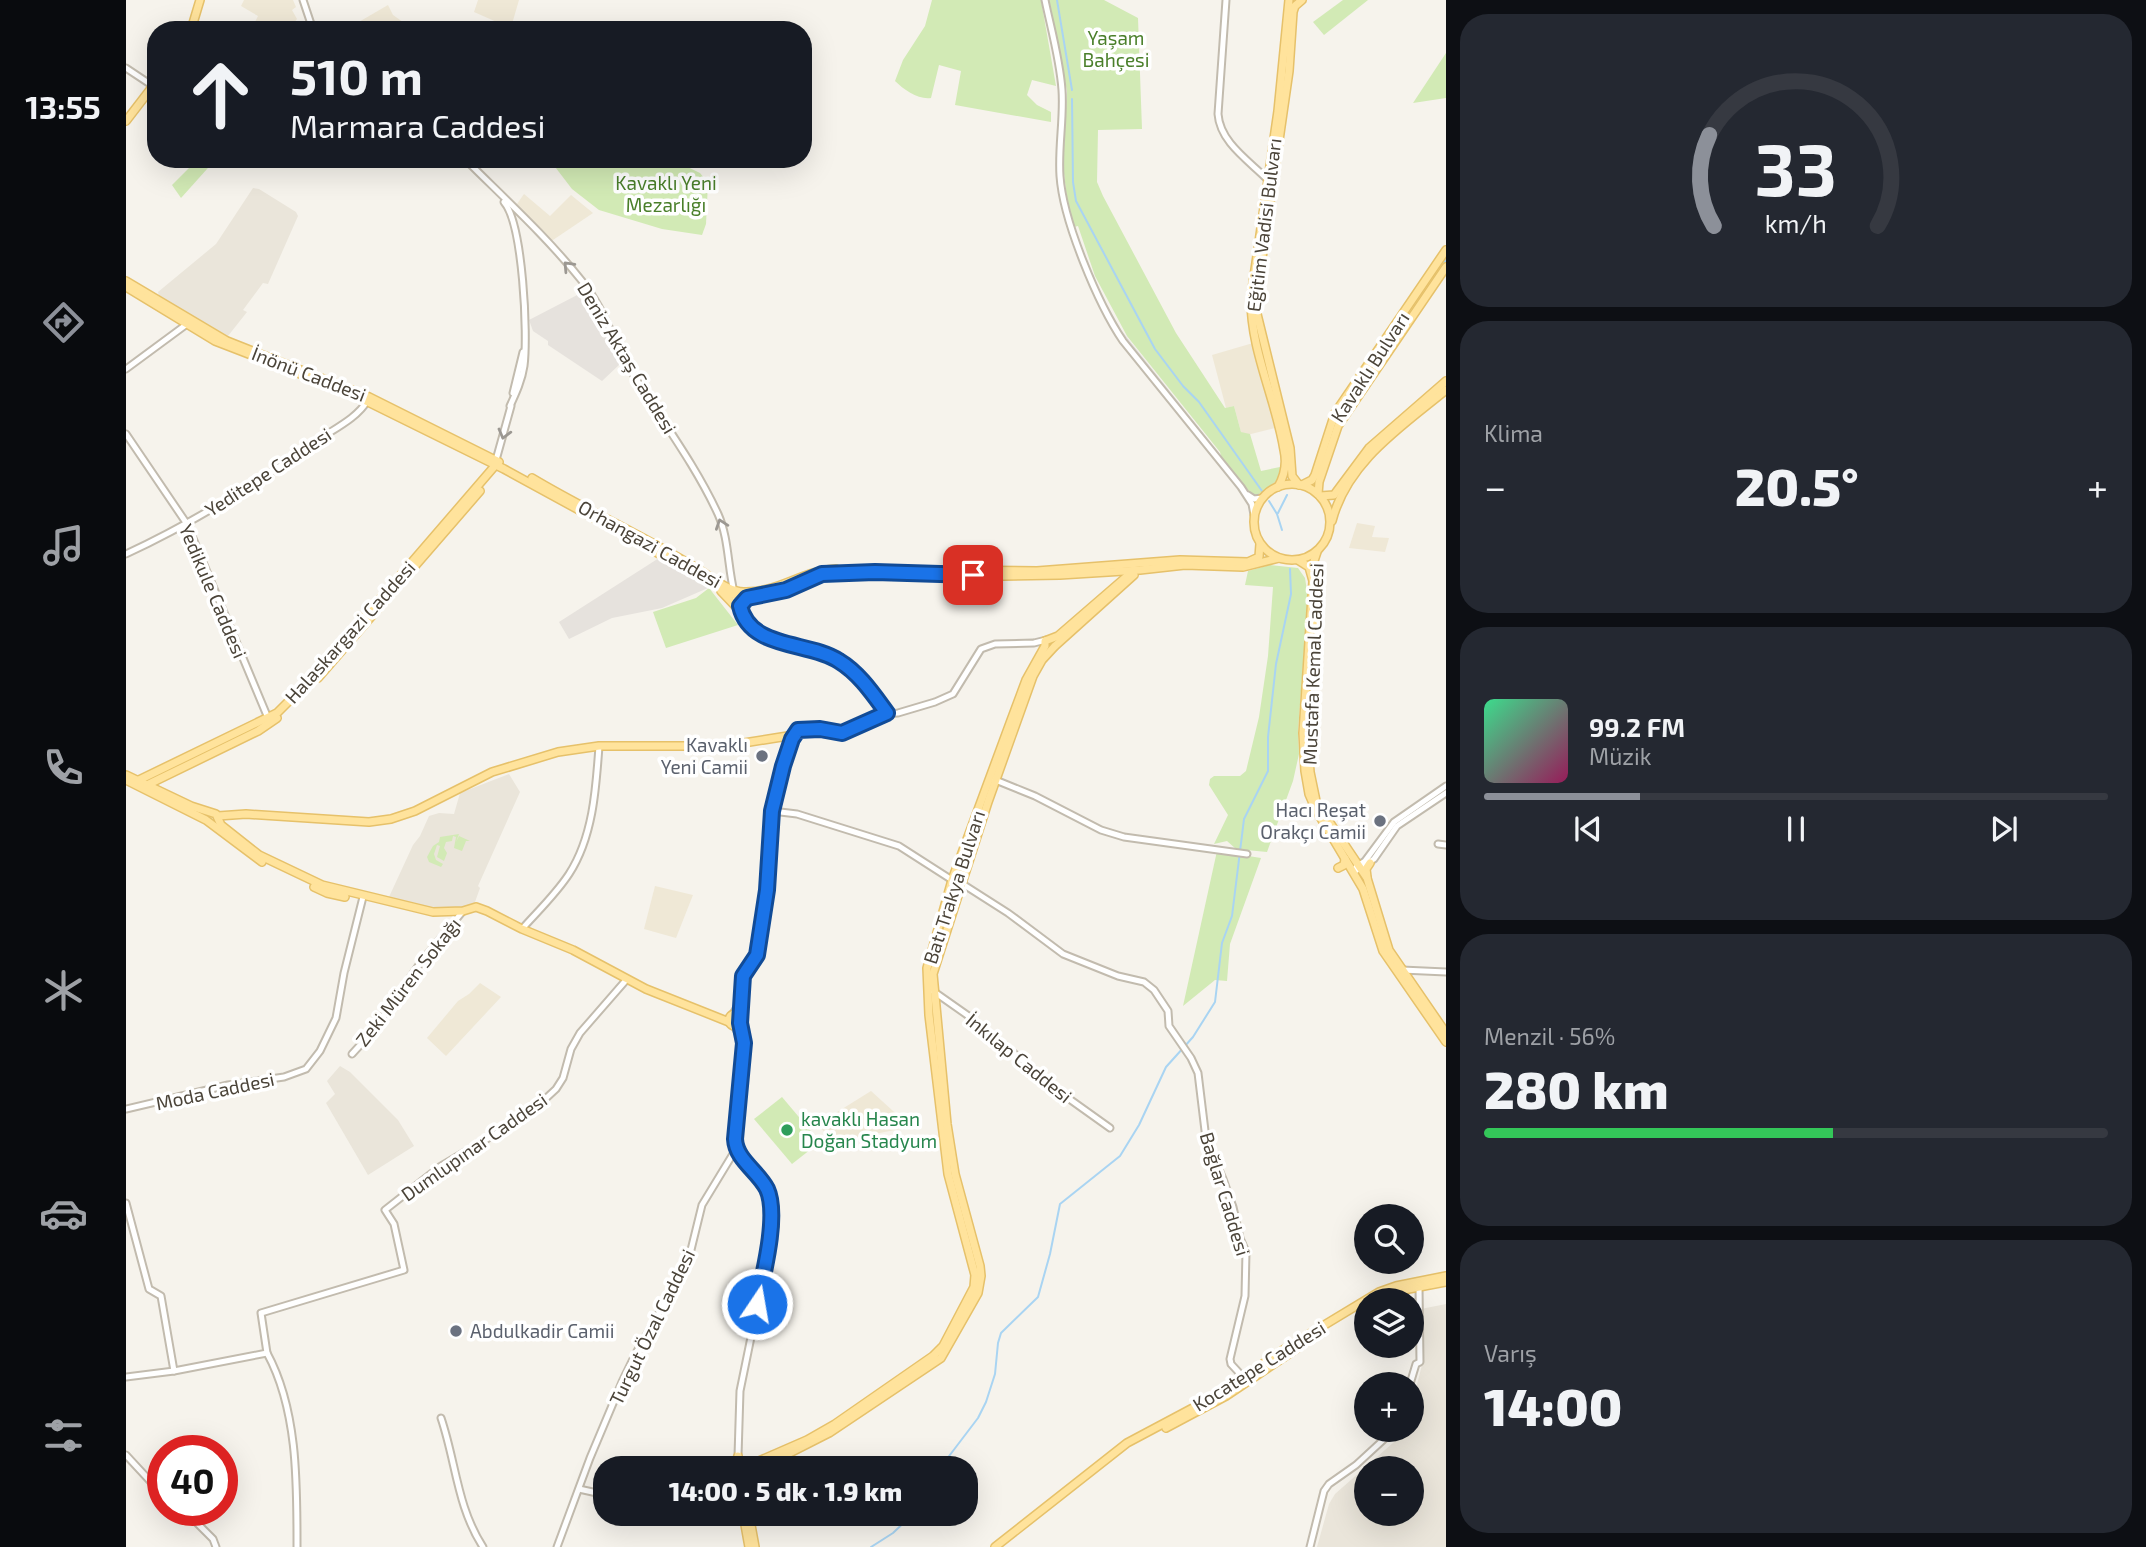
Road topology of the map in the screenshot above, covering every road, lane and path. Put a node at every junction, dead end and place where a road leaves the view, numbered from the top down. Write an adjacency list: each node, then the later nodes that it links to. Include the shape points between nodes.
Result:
1 (203, 0): 7 (main road)
2 (303, 0): 8 (street)
3 (1045, 0): 36 (street, via 1062,88 1061,191 1097,292 1123,341)
4 (1226, 0): 16 (street, via 1218,118 1228,141)
5 (1303, 0): 6 (main road)
6 (1291, 2): 16 (main road, Eğitim Vadisi Bulvarı)
7 (196, 21)
8 (310, 21)
9 (126, 68): 10 (street)
10 (147, 81)
11 (147, 96): 13 (main road)
12 (147, 98): 14 (main road)
13 (126, 121)
14 (126, 129)
15 (473, 168): 17 (street, Deniz Aktaş Caddesi)
16 (1269, 185): 34 (main road, Eğitim Vadisi Bulvarı, via 1257,314 1290,448 1292,476); 35 (main road, Eğitim Vadisi Bulvarı, via 1251,316 1285,452 1284,475)
17 (493, 189): 18 (street, Deniz Aktaş Caddesi); 19 (street, via 510,209)
18 (529, 223): 19 (street, via 519,224); 53 (street, Deniz Aktaş Caddesi, one-way to 18, via 723,528 701,482 628,366 588,289)
19 (517, 238): 33 (street, one-way to 33, via 527,339)
20 (1446, 250): 34 (main road, Kavaklı Bulvarı, via 1340,406 1315,475)
21 (1446, 267): 37 (main road, Kavaklı Bulvarı, via 1338,426)
22 (126, 281): 24 (main road)
23 (126, 286): 24 (main road)
24 (149, 297): 25 (main road)
25 (189, 322): 26 (street); 29 (main road, via 215,341)
26 (126, 369)
27 (1446, 381): 37 (main road, via 1368,448 1334,495)
28 (1446, 390): 41 (main road, via 1363,462 1336,505)
29 (353, 392): 30 (main road); 31 (main road, İnönü Caddesi)
30 (367, 401): 31 (main road); 40 (street, Yeditepe Caddesi, via 284,464)
31 (388, 408): 33 (main road, Orhangazi Caddesi)
32 (126, 434): 40 (street, Yedikule Caddesi)
33 (498, 464): 43 (main road); 46 (main road, Orhangazi Caddesi)
34 (1301, 485): 35 (main road); 37 (main road)
35 (1278, 487): 38 (main road)
36 (1241, 488): 38 (street, via 1252,499); 39 (street)
37 (1319, 495): 41 (main road)
38 (1262, 498): 39 (main road)
39 (1254, 515): 42 (main road)
40 (187, 524): 45 (street, Yeditepe Caddesi); 58 (street, Yedikule Caddesi)
41 (1331, 525): 44 (main road)
42 (1261, 544): 47 (main road); 49 (main road, via 1254,561 1180,560)
43 (427, 550): 58 (main road, Halaskargazi Caddesi); 65 (main road, via 324,671 272,722)
44 (1317, 552): 48 (main road); 75 (main road, Mustafa Kemal Caddesi, via 1310,772 1319,807 1356,860)
45 (126, 554)
46 (670, 555): 52 (main road, Orhangazi Caddesi); 53 (main road, Orhangazi Caddesi)
47 (1279, 558): 48 (main road); 49 (main road, via 1252,567)
48 (1298, 560): 75 (main road, Mustafa Kemal Caddesi, via 1309,567 1313,581 1305,771 1312,804)
49 (1138, 568): 50 (main road, Orhangazi Caddesi); 51 (main road, Batı Trakya Bulvarı); 53 (main road, Orhangazi Caddesi, via 825,569 784,585); 56 (main road, Batı Trakya Bulvarı)
50 (1114, 572): 51 (main road, via 1119,575); 54 (main road, Orhangazi Caddesi, via 1032,576 834,573)
51 (1117, 583): 56 (main road, Batı Trakya Bulvarı)
52 (716, 586): 53 (main road, Orhangazi Caddesi); 55 (main road)
53 (735, 594): 54 (main road, Orhangazi Caddesi); 55 (street, Deniz Aktaş Caddesi)
54 (747, 598): 55 (main road)
55 (741, 612): 57 (street, via 748,624 776,642 839,660)
56 (1049, 644): 57 (street, via 995,644 981,649 953,694); 62 (main road, Batı Trakya Bulvarı)
57 (887, 713): 59 (street, via 842,733 802,729)
58 (269, 719): 64 (main road, Halaskargazi Caddesi)
59 (794, 735): 60 (main road, via 721,746); 68 (street)
60 (598, 746): 69 (main road, via 558,752 492,772 409,813 369,822); 81 (street, via 590,823 582,846 570,872)
61 (126, 775): 64 (main road)
62 (993, 779): 73 (street, via 1124,837); 76 (main road, Batı Trakya Bulvarı); 78 (main road, Batı Trakya Bulvarı)
63 (126, 780): 70 (main road)
64 (138, 781): 65 (main road)
65 (147, 785): 69 (main road)
66 (1446, 786): 75 (street, via 1394,822 1365,861)
67 (1446, 793): 74 (street, via 1397,826)
68 (772, 811): 76 (street, via 797,814 899,846); 86 (street, via 757,955 743,976)
69 (217, 816): 70 (main road, via 208,816); 79 (main road, via 221,825 259,855 322,885)
70 (209, 823): 79 (main road, via 255,859 286,874 327,893)
71 (1438, 844): 72 (street)
72 (1446, 845)
73 (1247, 854)
74 (1370, 863): 75 (street); 77 (main road)
75 (1351, 869): 77 (main road, Mustafa Kemal Caddesi)
76 (953, 880): 78 (main road, via 955,886); 85 (main road, Batı Trakya Bulvarı, via 927,968)
77 (1363, 880): 82 (main road, Mustafa Kemal Caddesi, via 1384,939); 88 (main road, Mustafa Kemal Caddesi, via 1383,951)
78 (961, 883): 85 (main road, Batı Trakya Bulvarı); 103 (street, Bağlar Caddesi, via 1063,954 1144,982 1168,1011 1168,1026 1198,1073 1206,1139 1246,1252 1245,1296 1230,1359)
79 (363, 897): 80 (main road, via 433,912); 90 (street, Moda Caddesi, via 335,1018 320,1051 304,1071)
80 (463, 911): 81 (main road, via 476,907); 89 (street, Zeki Müren Sokağı)
81 (522, 929): 84 (main road)
82 (1402, 970): 83 (street); 87 (main road, Mustafa Kemal Caddesi)
83 (1446, 972)
84 (627, 979): 86 (main road); 99 (street, Dumlupınar Caddesi, via 580,1032 556,1089 529,1114 441,1166 385,1210 394,1224 404,1270 261,1313)
85 (931, 990): 91 (street, İnkılap Caddesi); 108 (main road, Batı Trakya Bulvarı, via 948,1174 975,1275 971,1296 943,1346 924,1363 826,1429); 109 (main road, Batı Trakya Bulvarı, via 955,1174 981,1276 978,1293 941,1358 845,1424)
86 (733, 1020): 92 (street, via 743,1041)
87 (1446, 1033)
88 (1446, 1042)
89 (352, 1054)
90 (126, 1109)
91 (1110, 1128)
92 (736, 1149): 107 (street, via 767,1190 770,1219 767,1259 740,1391); 111 (street, Turgut Özal Caddesi, via 702,1205 689,1258 636,1353)
93 (126, 1203): 100 (street, via 149,1289 161,1296)
94 (1446, 1276): 96 (main road, Kocatepe Caddesi)
95 (1446, 1282): 96 (main road, Kocatepe Caddesi)
96 (1418, 1284): 97 (main road, Kocatepe Caddesi); 101 (street, via 1420,1362); 103 (main road, Kocatepe Caddesi, via 1379,1292)
97 (1406, 1288)
98 (1354, 1313): 103 (main road, Kocatepe Caddesi)
99 (267, 1353): 100 (street); 117 (street, via 288,1414 297,1499)
100 (174, 1371): 102 (street)
101 (1414, 1372)
102 (126, 1377)
103 (1245, 1379): 122 (main road, Kocatepe Caddesi, via 1127,1443)
104 (441, 1418): 118 (street, via 465,1512)
105 (1381, 1442): 123 (street, via 1326,1489)
106 (126, 1455): 110 (street)
107 (738, 1456)
108 (770, 1456)
109 (785, 1456)
110 (147, 1478)
111 (579, 1489): 112 (street); 119 (street, Turgut Özal Caddesi)
112 (593, 1492)
113 (200, 1526): 116 (street)
114 (746, 1526): 120 (main road)
115 (751, 1526): 121 (main road)
116 (216, 1547)
117 (296, 1547)
118 (482, 1547)
119 (557, 1547)
120 (750, 1547)
121 (755, 1547)
122 (995, 1547)
123 (1310, 1547)

